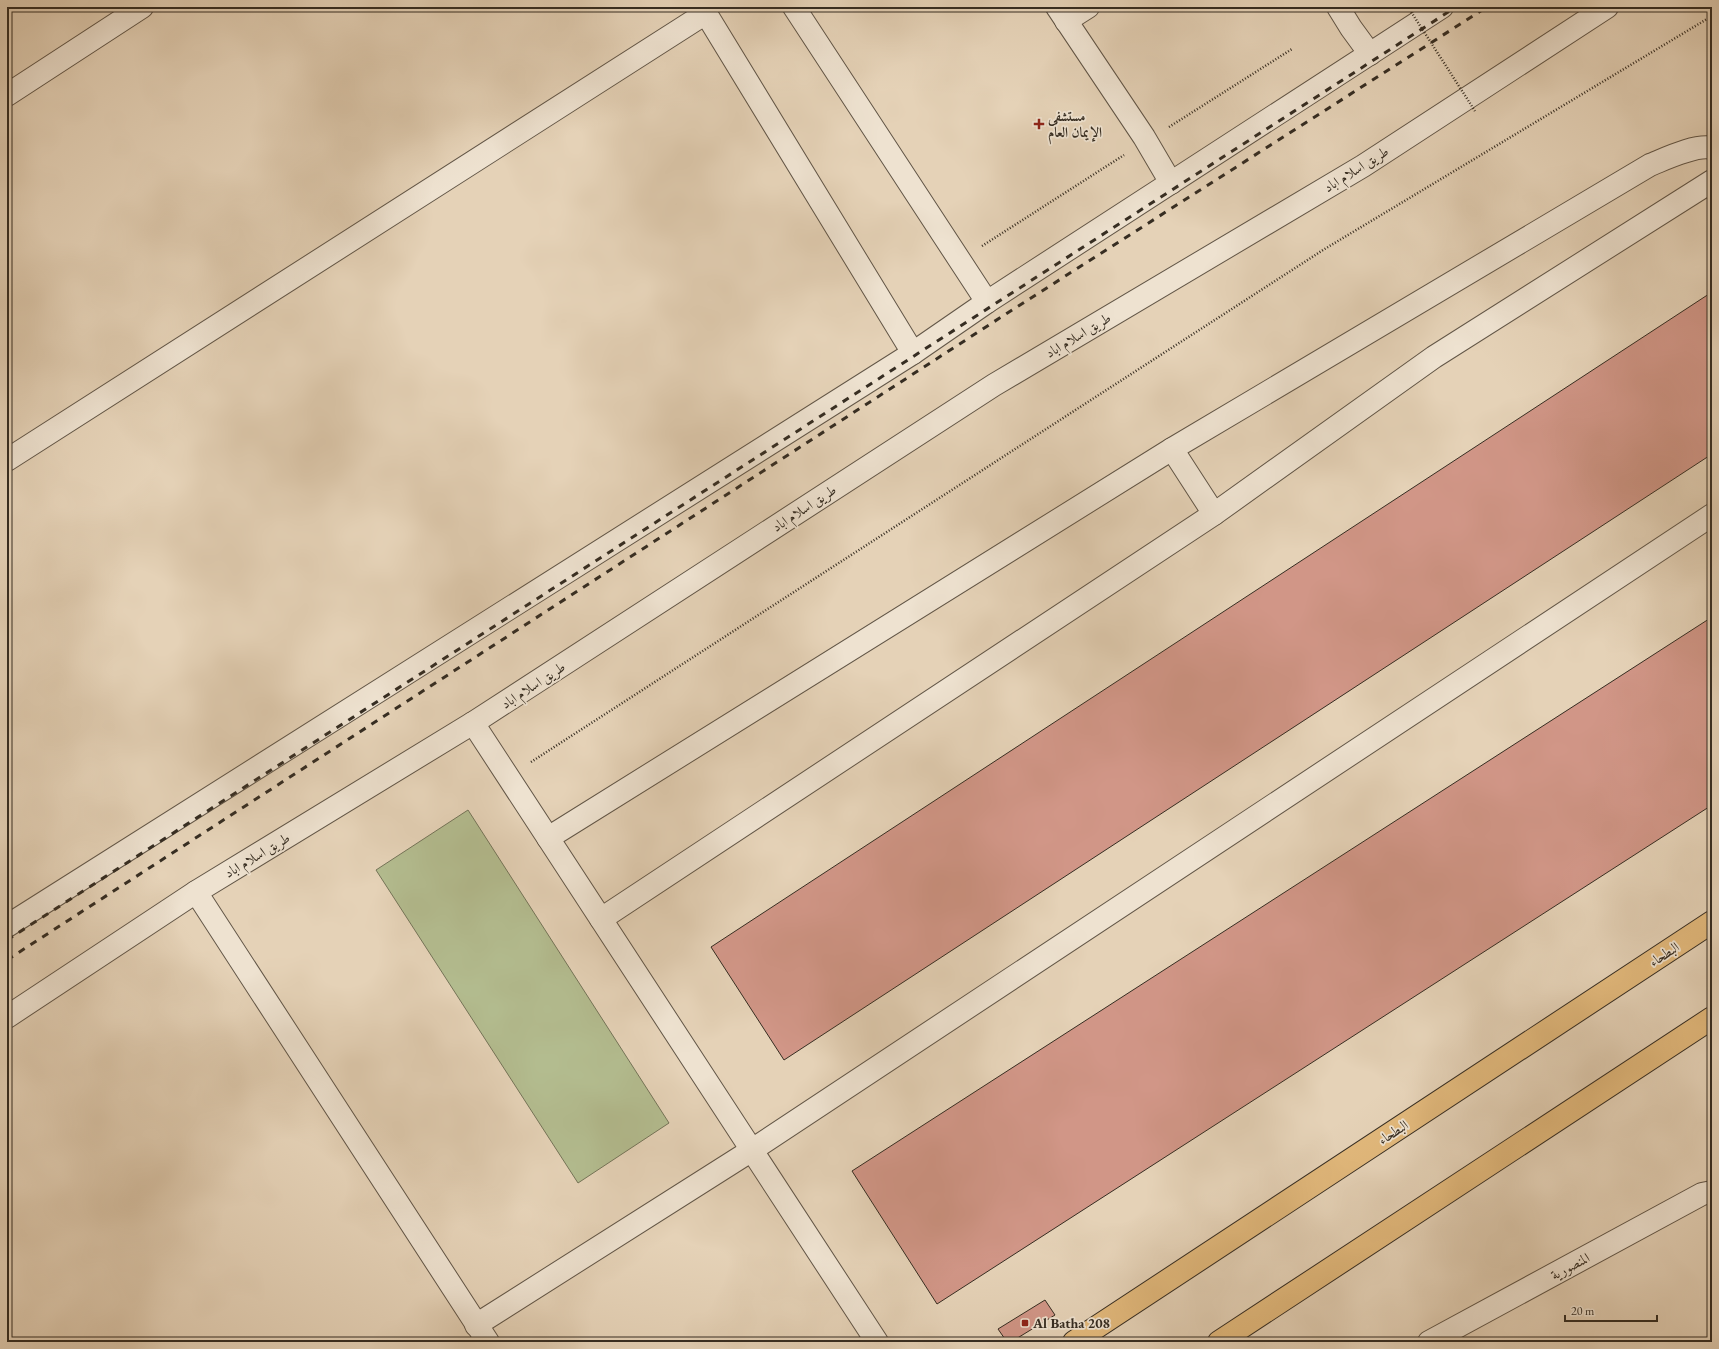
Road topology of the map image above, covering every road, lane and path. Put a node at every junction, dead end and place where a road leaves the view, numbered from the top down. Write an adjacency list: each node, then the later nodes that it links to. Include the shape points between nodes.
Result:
1 (142, 7): 13 (street)
2 (794, 7): 20 (street)
3 (1088, 7): 9 (street)
4 (1338, 7): 12 (street)
5 (1408, 7): 14 (path, bridge)
6 (1442, 7): 12 (street)
7 (1607, 7): 26 (street, طريق اسلام اباد, via 1363,166 994,385)
8 (704, 10): 21 (street); 23 (street)
9 (1062, 14): 15 (street)
10 (1712, 16): 27 (path, via 1322,250)
11 (1292, 49): 15 (path)
12 (1370, 54): 18 (street)
13 (7, 95)
14 (1475, 111)
15 (1146, 141): 18 (street); 19 (path)
16 (1712, 148): 22 (street, via 1687,151 1650,165)
17 (1712, 181): 24 (street, via 1434,357)
18 (1171, 183): 20 (street)
19 (978, 248)
20 (987, 302): 21 (street)
21 (913, 353): 32 (street)
22 (1172, 449): 24 (street); 28 (street)
23 (7, 460)
24 (1214, 514): 30 (street)
25 (1712, 515): 35 (street)
26 (473, 723): 27 (street); 29 (street, طريق اسلام اباد)
27 (508, 777): 28 (street)
28 (548, 838): 30 (street)
29 (196, 892): 33 (street, طريق اسلام اباد); 37 (street)
30 (601, 919): 35 (street)
31 (1712, 922): 39 (main road, البطحاء)
32 (7, 926)
33 (7, 1017)
34 (1712, 1018): 40 (main road)
35 (752, 1150): 37 (street); 38 (street)
36 (1712, 1192): 41 (street, المنصورية, via 1694,1198)
37 (482, 1333)
38 (877, 1342)
39 (1074, 1342)
40 (1219, 1342)
41 (1429, 1342)

